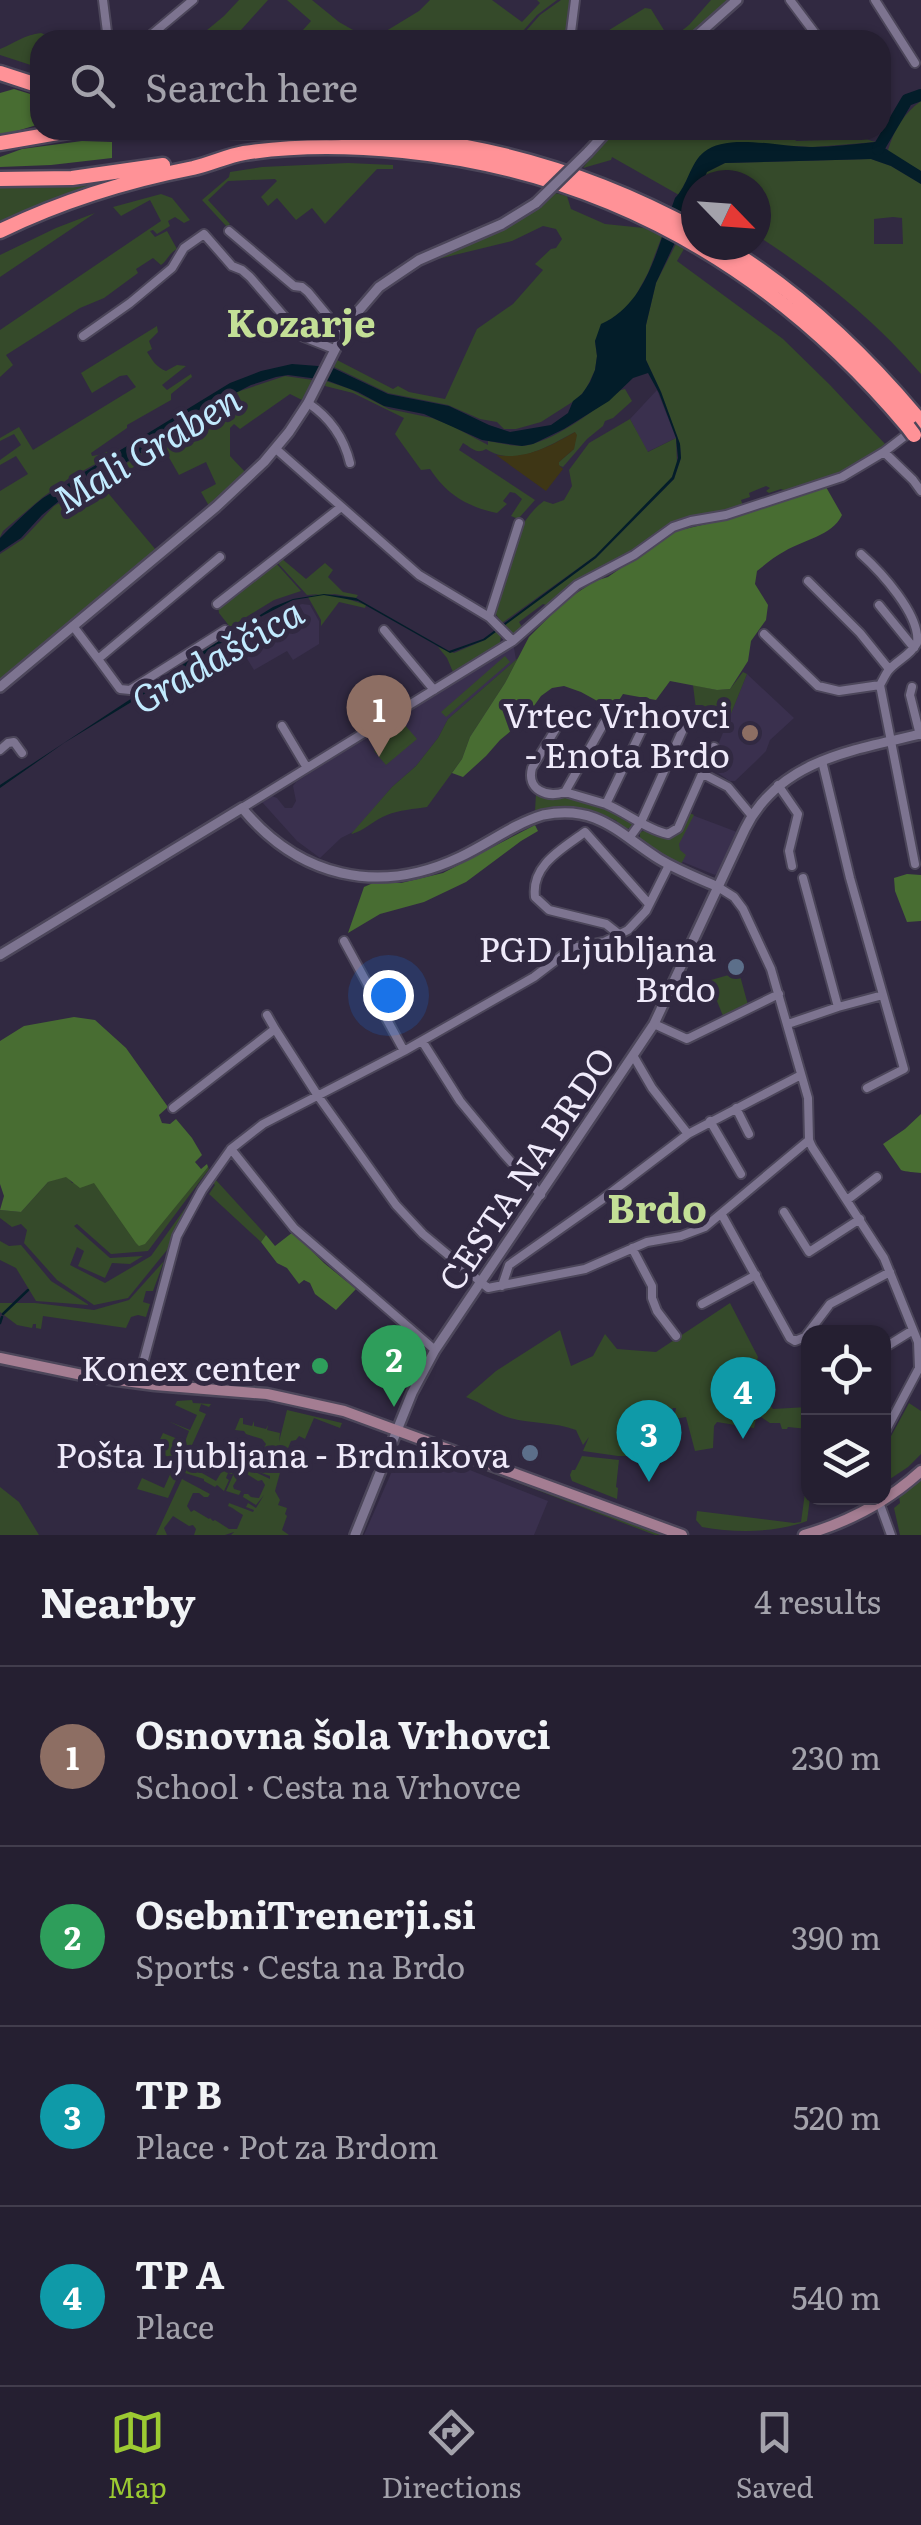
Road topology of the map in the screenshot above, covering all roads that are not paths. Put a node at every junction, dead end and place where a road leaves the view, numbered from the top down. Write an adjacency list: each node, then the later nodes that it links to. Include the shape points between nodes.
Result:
1 (104, 0): 7 (street)
2 (193, 0): 8 (street)
3 (576, 0): 9 (street)
4 (737, 0): 10 (street)
5 (790, 0): 11 (street)
6 (875, 0): 12 (street)
7 (107, 30)
8 (157, 30)
9 (572, 30)
10 (703, 30)
11 (812, 30)
12 (915, 63)
13 (0, 74): 14 (highway)
14 (30, 83)
15 (30, 138): 18 (highway)
16 (412, 140): 21 (highway, via 532,162)
17 (599, 140): 27 (street, bridge, via 536,203 399,272)
18 (0, 143)
19 (239, 154): 20 (highway, via 72,178); 21 (highway, via 353,148 447,157); 24 (highway, via 93,192)
20 (0, 179)
21 (651, 214): 23 (highway)
22 (230, 230): 27 (street, via 308,292)
23 (681, 230)
24 (0, 231)
25 (724, 260): 31 (highway, via 804,320)
26 (745, 260): 31 (highway, via 874,368)
27 (342, 333): 29 (street)
28 (83, 336): 29 (street, via 172,268 204,234 301,336)
29 (334, 349): 30 (street)
30 (308, 403): 32 (street); 34 (street, via 331,422)
31 (917, 428): 33 (street)
32 (276, 448): 36 (street); 44 (street)
33 (884, 452): 35 (street); 48 (street, via 842,477 674,527 571,590)
34 (350, 463)
35 (921, 491)
36 (341, 507): 41 (street); 43 (street, via 424,578)
37 (519, 523): 43 (street)
38 (861, 554): 49 (street, via 890,579 919,622)
39 (220, 557): 50 (street)
40 (808, 581): 51 (street)
41 (217, 604)
42 (879, 606): 49 (street)
43 (496, 624): 48 (street)
44 (74, 626): 50 (street); 53 (street)
45 (225, 630): 50 (street, via 130,690 120,689)
46 (384, 630): 55 (street)
47 (764, 634): 52 (street, via 818,686)
48 (512, 641): 55 (street)
49 (914, 648): 51 (street)
50 (98, 659)
51 (890, 669): 52 (street)
52 (880, 685): 62 (street)
53 (0, 687)
54 (912, 688): 61 (street)
55 (434, 690): 67 (street)
56 (563, 716): 70 (street, via 530,776 544,794)
57 (648, 717): 71 (street)
58 (604, 723): 70 (street)
59 (282, 726): 67 (street)
60 (684, 727): 74 (street)
61 (920, 735): 62 (street)
62 (890, 742): 66 (street); 76 (street)
63 (714, 747): 68 (street)
64 (0, 750): 65 (street, via 14,742)
65 (22, 753)
66 (822, 761): 69 (street); 86 (street)
67 (307, 768): 72 (street)
68 (703, 774): 73 (street, via 728,787); 74 (street, via 678,828 668,834)
69 (778, 784): 73 (street, CESTA NA BRDO); 78 (street, via 798,814)
70 (565, 792): 71 (street)
71 (606, 804): 74 (street)
72 (242, 808): 75 (street, via 287,850 366,878 442,864 556,812 600,818); 84 (street)
73 (752, 816): 80 (street, CESTA NA BRDO)
74 (641, 822): 75 (street)
75 (630, 838): 77 (street)
76 (914, 864)
77 (669, 865): 80 (street); 81 (street)
78 (792, 866)
79 (803, 878): 87 (street)
80 (718, 887): 85 (street, via 744,909); 89 (street, CESTA NA BRDO)
81 (650, 904): 82 (street); 82 (street, via 584,832 542,866 534,888 549,910 606,924)
82 (620, 935): 92 (street, via 572,948 534,978)
83 (344, 941): 93 (street)
84 (0, 955)
85 (779, 994): 89 (street, via 687,1039); 90 (street)
86 (883, 994): 87 (street); 96 (street, via 904,1069)
87 (838, 1007): 90 (street)
88 (267, 1015): 91 (street)
89 (654, 1024): 94 (street, CESTA NA BRDO)
90 (788, 1024): 95 (street)
91 (275, 1029): 97 (street); 98 (street)
92 (422, 1041): 93 (street); 107 (street, via 460,1101)
93 (404, 1051): 97 (street)
94 (634, 1057): 101 (street); 107 (street, CESTA NA BRDO)
95 (801, 1075): 99 (street); 103 (street)
96 (867, 1088)
97 (318, 1096): 104 (street, via 263,1124); 115 (street, via 396,1206)
98 (173, 1108)
99 (736, 1108): 100 (street); 102 (street)
100 (710, 1122): 101 (street); 105 (street)
101 (688, 1134): 116 (street, via 509,1265)
102 (749, 1134)
103 (809, 1140): 108 (street); 110 (street)
104 (231, 1150): 121 (street, via 294,1228); 123 (street, via 172,1250)
105 (742, 1174)
106 (876, 1177): 108 (street)
107 (542, 1195): 115 (street, CESTA NA BRDO)
108 (847, 1200): 111 (street)
109 (784, 1212): 111 (street, via 809,1252)
110 (722, 1215): 112 (street, via 681,1236); 114 (street)
111 (860, 1218): 113 (street)
112 (632, 1248): 116 (street, via 585,1269); 119 (street, via 658,1312)
113 (890, 1272): 114 (street, via 830,1304 795,1341); 118 (street)
114 (756, 1275): 117 (street)
115 (481, 1284): 116 (street); 121 (street, CESTA NA BRDO)
116 (502, 1286)
117 (702, 1304)
118 (913, 1330): 120 (street); 124 (street, via 919,1368)
119 (676, 1336)
120 (891, 1344)
121 (436, 1350): 125 (street, CESTA NA BRDO)
122 (0, 1358): 123 (main road)
123 (138, 1382): 125 (main road, via 288,1398)
124 (891, 1421)
125 (397, 1429): 130 (street, CESTA NA BRDO); 131 (main road)
126 (921, 1471): 127 (main road)
127 (891, 1492)
128 (871, 1505): 132 (main road)
129 (881, 1505): 133 (street)
130 (355, 1535)
131 (682, 1535)
132 (804, 1535)
133 (891, 1535)

